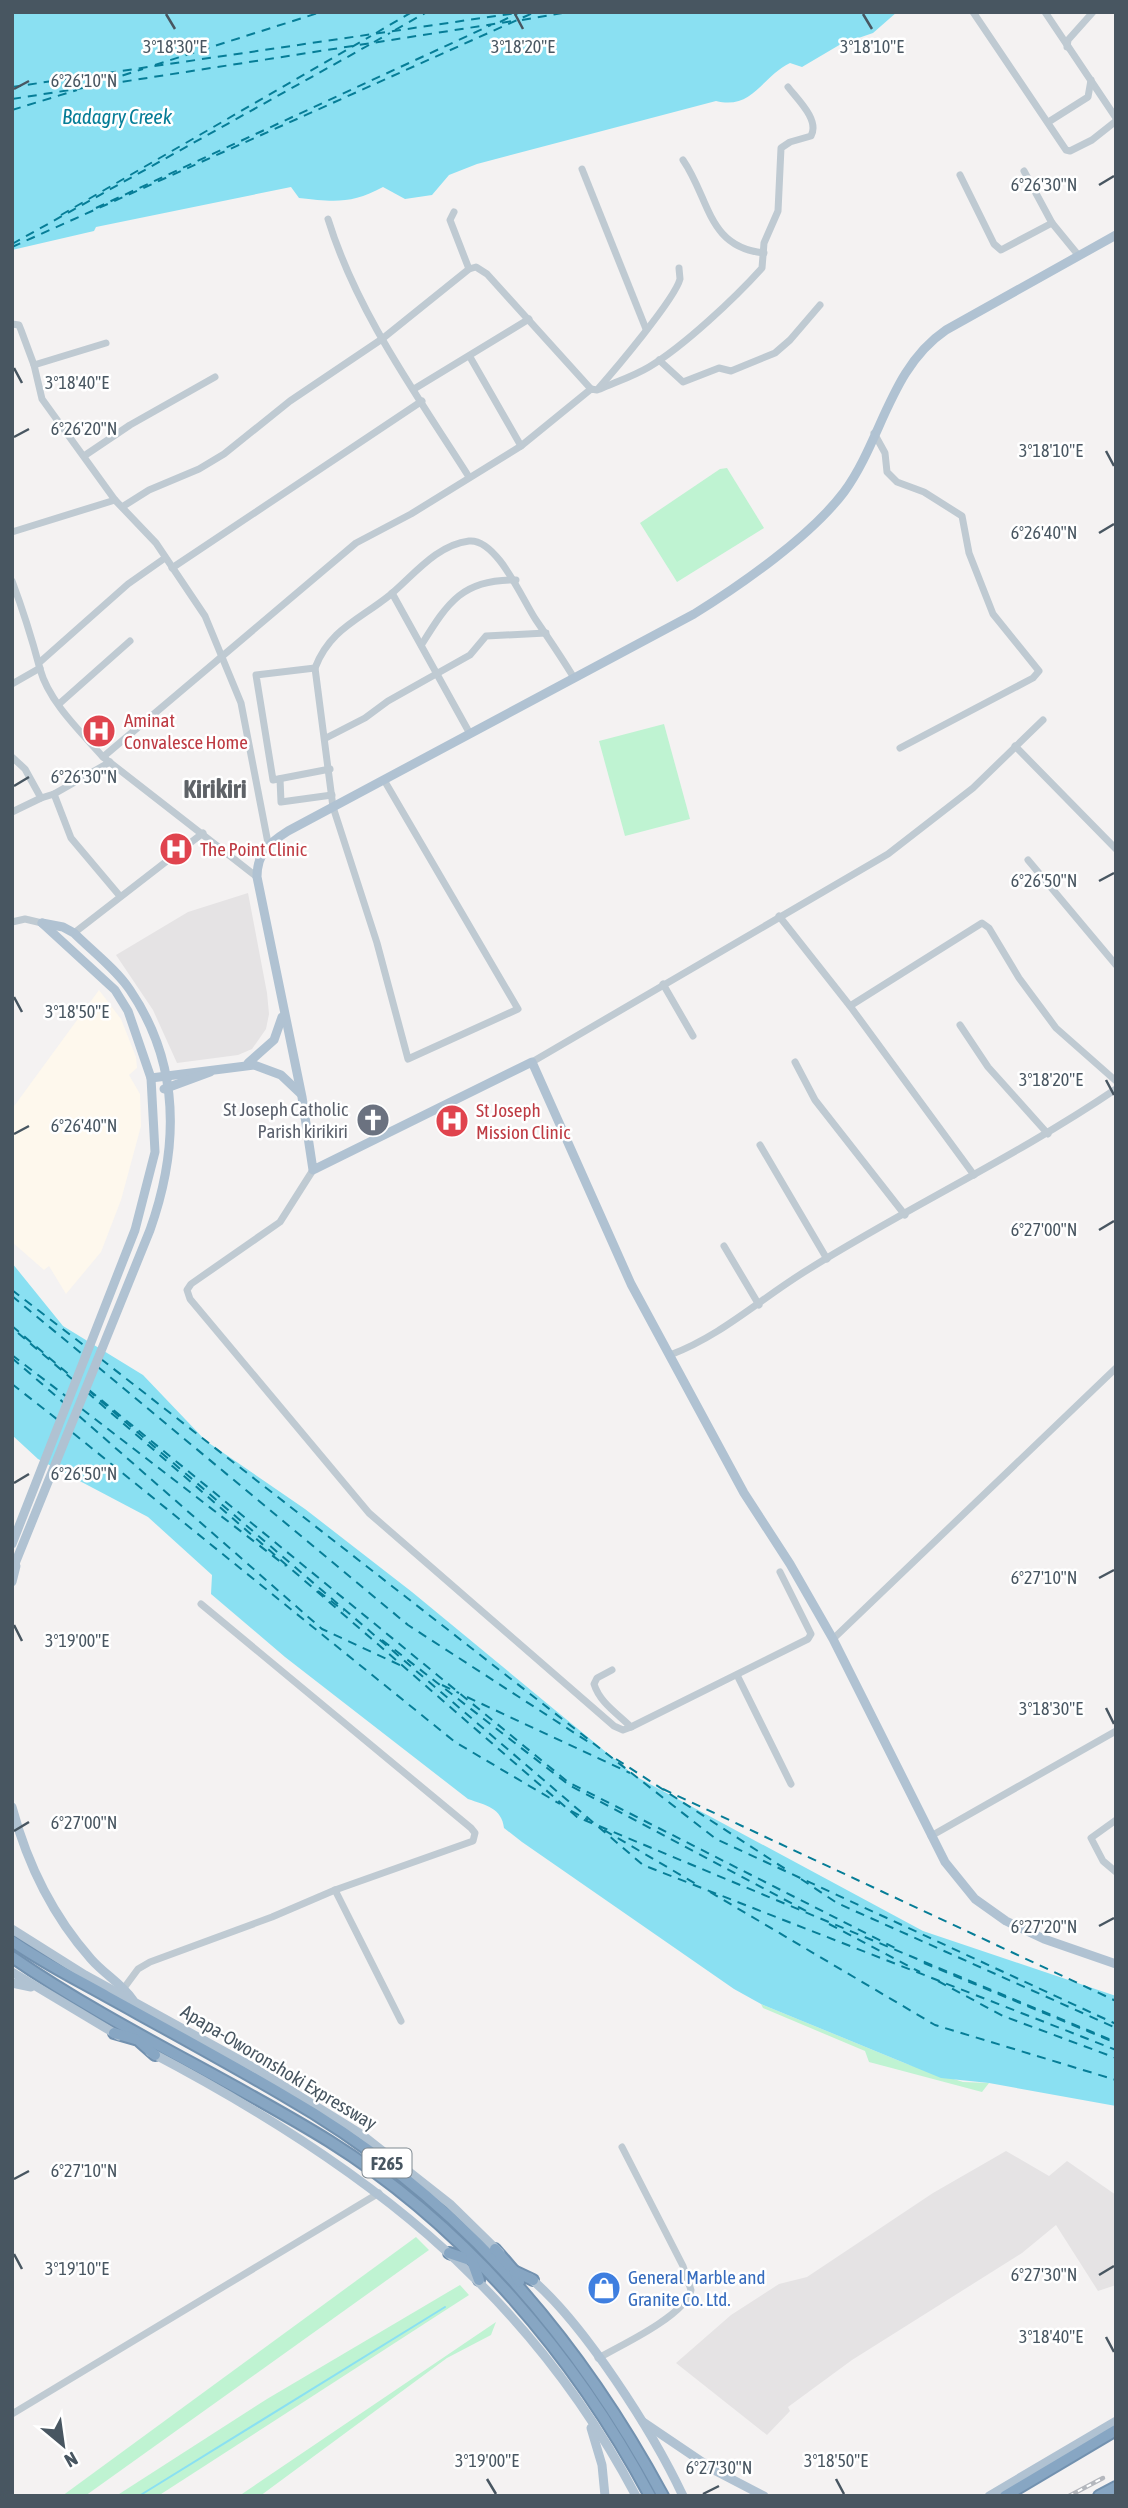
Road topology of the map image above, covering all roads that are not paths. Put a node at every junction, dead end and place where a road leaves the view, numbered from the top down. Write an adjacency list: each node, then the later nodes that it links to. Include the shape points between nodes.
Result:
1 (973, 12): 8 (street)
2 (1045, 12): 4 (street)
3 (1093, 12): 4 (street, via 1068,40)
4 (1068, 47): 5 (street)
5 (1091, 80): 7 (street); 8 (street, via 1088,97)
6 (788, 87): 17 (street, via 812,120 814,131 781,148 778,211)
7 (1116, 120): 8 (street, via 1070,151)
8 (1050, 121)
9 (683, 160): 17 (street, via 729,241 743,251)
10 (582, 169): 24 (street)
11 (1024, 171): 15 (street)
12 (960, 175): 15 (street, via 1001,250)
13 (454, 212): 19 (street, via 450,220)
14 (328, 219): 25 (street)
15 (1052, 223): 18 (street)
16 (1116, 235): 18 (main road)
17 (764, 253): 28 (street, via 762,268 713,317)
18 (1079, 256): 34 (main road, via 946,330 926,346)
19 (469, 268): 22 (street, via 487,274); 25 (street)
20 (679, 268): 24 (street, via 680,279)
21 (820, 305): 28 (street, via 784,347 730,370 719,368 683,382)
22 (529, 319): 27 (street); 32 (street)
23 (12, 324): 29 (street, via 19,325)
24 (646, 328): 32 (street, via 625,359)
25 (382, 338): 31 (street); 39 (street, via 290,401 224,454 149,489)
26 (106, 343): 29 (street)
27 (470, 356): 31 (street); 35 (street)
28 (659, 360): 32 (street)
29 (34, 365): 36 (street, via 42,399)
30 (215, 377): 36 (street)
31 (414, 388): 33 (street)
32 (594, 389): 35 (street)
33 (422, 401): 37 (street); 42 (street)
34 (874, 433): 53 (main road, via 844,492 772,559 694,614); 60 (street, via 885,453 887,472 897,482 924,492 962,516 969,553 993,614 1039,671)
35 (521, 446): 37 (street)
36 (84, 456): 38 (street)
37 (469, 477): 49 (street, via 356,543)
38 (115, 500): 39 (street); 40 (street)
39 (122, 507): 41 (street)
40 (12, 532)
41 (165, 558): 42 (street); 50 (street, via 128,584)
42 (172, 569): 49 (street, via 205,616)
43 (516, 580): 45 (street, via 480,543 468,541 428,560); 46 (street); 48 (street, via 495,580 461,591)
44 (12, 581): 50 (street)
45 (392, 593): 48 (street); 51 (street, via 323,647)
46 (546, 633): 52 (street, via 486,636 470,655); 53 (street)
47 (130, 641): 55 (street)
48 (422, 644): 52 (street)
49 (224, 655): 62 (street); 72 (street, via 241,703)
50 (40, 665): 54 (street); 55 (street)
51 (315, 668): 58 (street); 64 (street, via 256,675 273,780)
52 (438, 673): 57 (street); 58 (street)
53 (575, 678): 57 (main road)
54 (12, 684)
55 (59, 704): 62 (street)
56 (1043, 720): 59 (street)
57 (469, 732): 65 (main road)
58 (326, 737): 63 (street)
59 (1015, 746): 73 (street); 77 (street, via 918,833)
60 (900, 748)
61 (12, 757): 68 (street, via 25,769)
62 (107, 759): 66 (street); 71 (street)
63 (330, 769): 64 (street); 67 (street)
64 (280, 779): 67 (street, via 281,802)
65 (384, 780): 69 (main road); 69 (street, via 518,1009 408,1059)
66 (54, 794): 68 (street); 76 (street, via 71,838)
67 (332, 795): 69 (street)
68 (41, 798): 70 (street)
69 (333, 807): 72 (main road)
70 (12, 812)
71 (203, 833): 75 (street); 76 (street)
72 (268, 844): 75 (main road)
73 (1116, 849)
74 (1028, 860): 81 (street)
75 (257, 877): 84 (main road)
76 (119, 895): 80 (street)
77 (779, 916): 82 (street); 83 (street)
78 (12, 922): 79 (street)
79 (42, 923): 80 (main road); 92 (main road, via 115,990 137,1030)
80 (74, 933): 91 (main road, via 128,987 151,1028)
81 (1116, 965)
82 (663, 984): 86 (street); 87 (street)
83 (850, 1006): 93 (street, via 982,923 1056,1028); 101 (street)
84 (283, 1012): 89 (main road, via 274,1040); 97 (main road)
85 (960, 1025): 98 (street, via 988,1067)
86 (693, 1036)
87 (532, 1062): 100 (main road); 106 (main road, via 631,1284)
88 (795, 1062): 102 (street, via 814,1100)
89 (245, 1065): 90 (main road); 97 (main road, via 281,1075)
90 (211, 1072): 91 (main road); 94 (main road)
91 (166, 1075): 92 (main road); 94 (main road)
92 (151, 1078): 96 (main road)
93 (1116, 1081)
94 (167, 1088): 96 (main road); 110 (main road, via 172,1133 169,1165 150,1230)
95 (1116, 1089): 98 (street)
96 (153, 1091): 108 (main road, via 155,1152 135,1230)
97 (302, 1097): 100 (main road)
98 (1048, 1133): 101 (street)
99 (760, 1145): 104 (street)
100 (313, 1170): 118 (street, via 280,1222 191,1284 187,1290 190,1299 369,1513 614,1726)
101 (974, 1175): 102 (street)
102 (905, 1214): 104 (street)
103 (724, 1246): 105 (street)
104 (827, 1259): 105 (street)
105 (759, 1305): 106 (street, via 699,1344)
106 (670, 1355): 115 (main road, via 744,1493)
107 (1116, 1368): 115 (street)
108 (18, 1528): 109 (main road)
109 (12, 1545)
110 (20, 1555): 111 (main road); 113 (main road)
111 (12, 1571)
112 (780, 1572): 117 (street, via 811,1634)
113 (12, 1582)
114 (201, 1604): 125 (street, via 475,1833 469,1844)
115 (834, 1639): 123 (main road)
116 (612, 1670): 118 (street, via 594,1684)
117 (737, 1675): 118 (street); 120 (street)
118 (631, 1727)
119 (1116, 1731): 123 (street)
120 (791, 1784)
121 (12, 1807): 133 (main road, via 29,1857 57,1914 94,1962)
122 (1116, 1820): 124 (street, via 1091,1838 1103,1861)
123 (931, 1836): 129 (main road, via 945,1862 991,1912 1044,1939)
124 (1116, 1872)
125 (335, 1889): 133 (street, via 150,1962 138,1969); 136 (street)
126 (12, 1929): 134 (main road, Apapa-Oworonshoki Expressway)
127 (12, 1941): 144 (highway, Apapa-Oworonshoki Expressway / F265, via 332,2125 398,2172)
128 (12, 1957): 135 (highway, Apapa-Oworonshoki Expressway / F265)
129 (1116, 1964)
130 (12, 1972): 132 (main road)
131 (12, 1983): 132 (main road)
132 (36, 1988): 137 (main road)
133 (124, 1988): 134 (main road)
134 (134, 2001): 144 (main road, Apapa-Oworonshoki Expressway, via 361,2134 450,2204)
135 (117, 2021): 138 (highway); 139 (highway, Apapa-Oworonshoki Expressway / F265)
136 (401, 2021)
137 (114, 2033): 138 (highway); 140 (main road)
138 (136, 2039): 139 (highway); 140 (highway)
139 (156, 2042): 145 (highway, Apapa-Oworonshoki Expressway / F265, via 330,2142 392,2186 460,2245)
140 (155, 2055): 142 (main road, via 321,2151)
141 (622, 2147): 149 (street, via 691,2290 685,2303 658,2323)
142 (379, 2193): 143 (main road); 151 (street)
143 (449, 2252): 145 (highway); 145 (main road)
144 (490, 2252): 145 (highway); 146 (highway); 147 (main road, Apapa-Oworonshoki Expressway); 148 (highway, Apapa-Oworonshoki Expressway / F265)
145 (480, 2269): 150 (main road); 158 (highway, via 540,2330 595,2406)
146 (514, 2271): 147 (highway); 148 (highway)
147 (533, 2280): 149 (main road, Apapa-Oworonshoki Expressway)
148 (523, 2291): 159 (highway, Apapa-Oworonshoki Expressway / F265, via 584,2365)
149 (598, 2358): 152 (main road, Apapa-Oworonshoki Expressway)
150 (583, 2411): 156 (main road, via 597,2444); 157 (main road)
151 (12, 2414)
152 (637, 2418): 160 (main road, Apapa-Oworonshoki Expressway); 161 (main road, via 714,2470)
153 (1116, 2421): 162 (main road)
154 (1116, 2430): 163 (highway)
155 (1116, 2487): 164 (highway)
156 (604, 2496)
157 (636, 2496)
158 (650, 2496)
159 (663, 2496)
160 (683, 2496)
161 (764, 2496)
162 (989, 2496)
163 (1005, 2496)
164 (1099, 2496)

